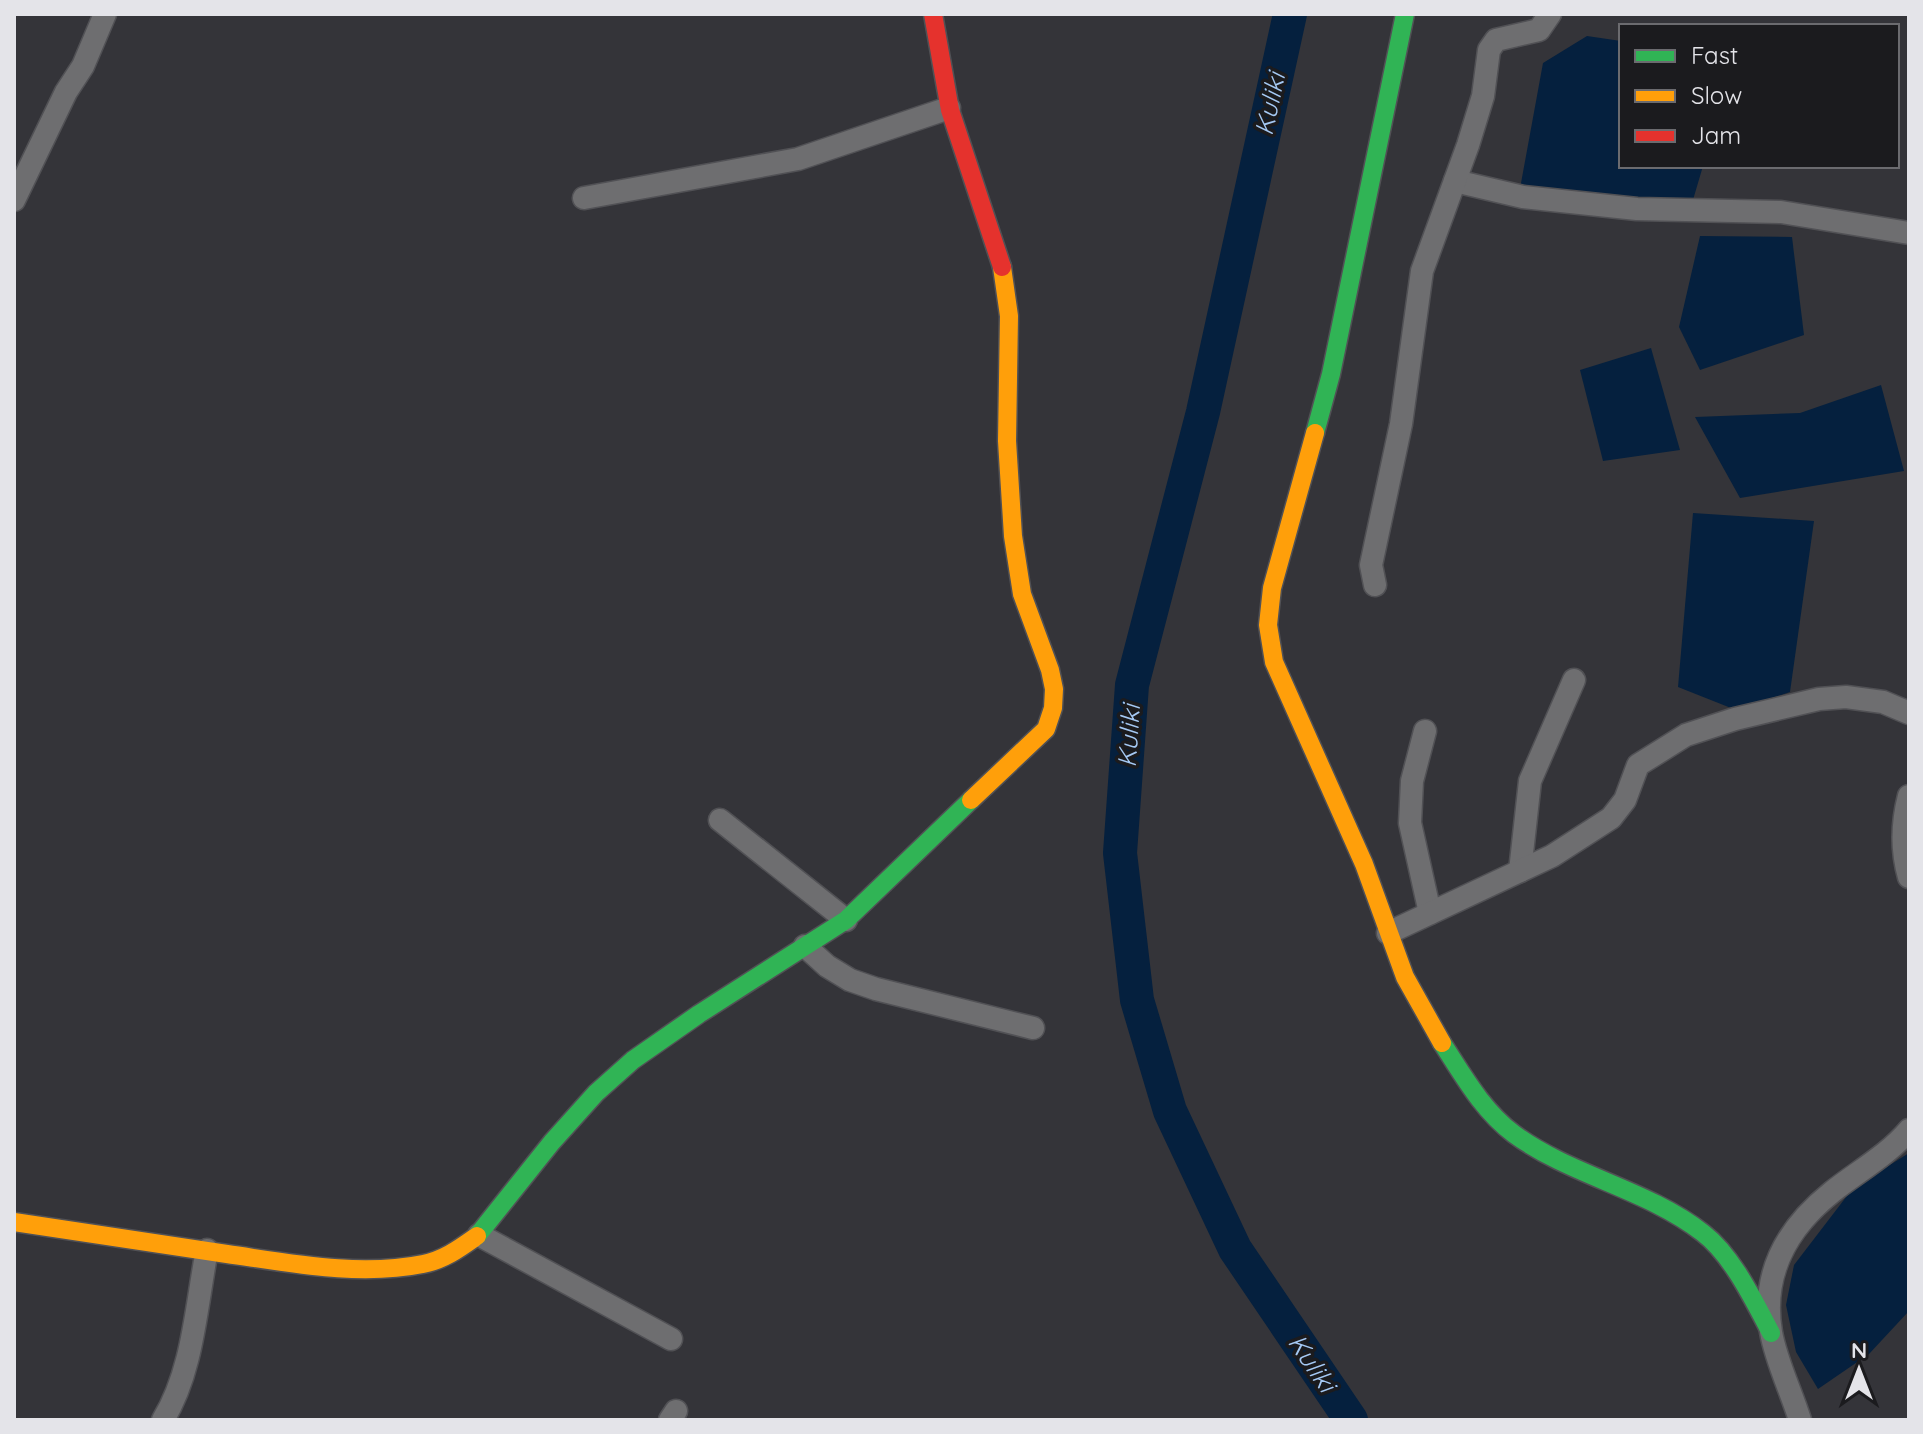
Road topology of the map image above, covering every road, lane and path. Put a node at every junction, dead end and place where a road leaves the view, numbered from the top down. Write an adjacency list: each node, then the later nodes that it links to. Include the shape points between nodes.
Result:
1 (105, 14): 8 (street)
2 (933, 14): 5 (street)
3 (1405, 14): 20 (street, via 1331,374 1272,588 1268,625 1274,662 1364,864)
4 (1550, 14): 6 (street, via 1539,30 1496,40 1489,50 1483,96)
5 (949, 108): 7 (street, via 798,159); 19 (street, via 1003,269 1014,544 1021,593 1052,677 1054,711 1046,729)
6 (1455, 181): 9 (street, via 1523,197 1637,209 1781,212); 10 (street, via 1422,271 1401,424 1371,565)
7 (584, 198)
8 (14, 200)
9 (1909, 233)
10 (1375, 585)
11 (1574, 680): 16 (street, via 1530,781)
12 (1909, 713): 16 (street, via 1883,702 1819,699 1686,735 1638,765 1625,800 1611,818)
13 (1425, 731): 18 (street, via 1412,781 1410,823)
14 (1909, 796): 17 (street, via 1902,835)
15 (720, 820): 19 (street)
16 (1520, 871): 18 (street)
17 (1909, 877)
18 (1430, 913): 20 (street)
19 (846, 920): 21 (street)
20 (1388, 933): 27 (street, via 1424,1013 1489,1111 1514,1134 1705,1234 1742,1279)
21 (805, 946): 22 (street, via 827,966 863,985); 25 (street, via 633,1060 552,1142)
22 (1033, 1028)
23 (1909, 1130): 27 (street, via 1819,1203 1784,1243 1770,1279)
24 (14, 1222): 26 (street)
25 (479, 1235): 26 (street, via 448,1256 397,1268 319,1266); 28 (street)
26 (207, 1250): 29 (street, via 183,1377)
27 (1771, 1333): 30 (street)
28 (671, 1339)
29 (163, 1420)
30 (1800, 1420)

